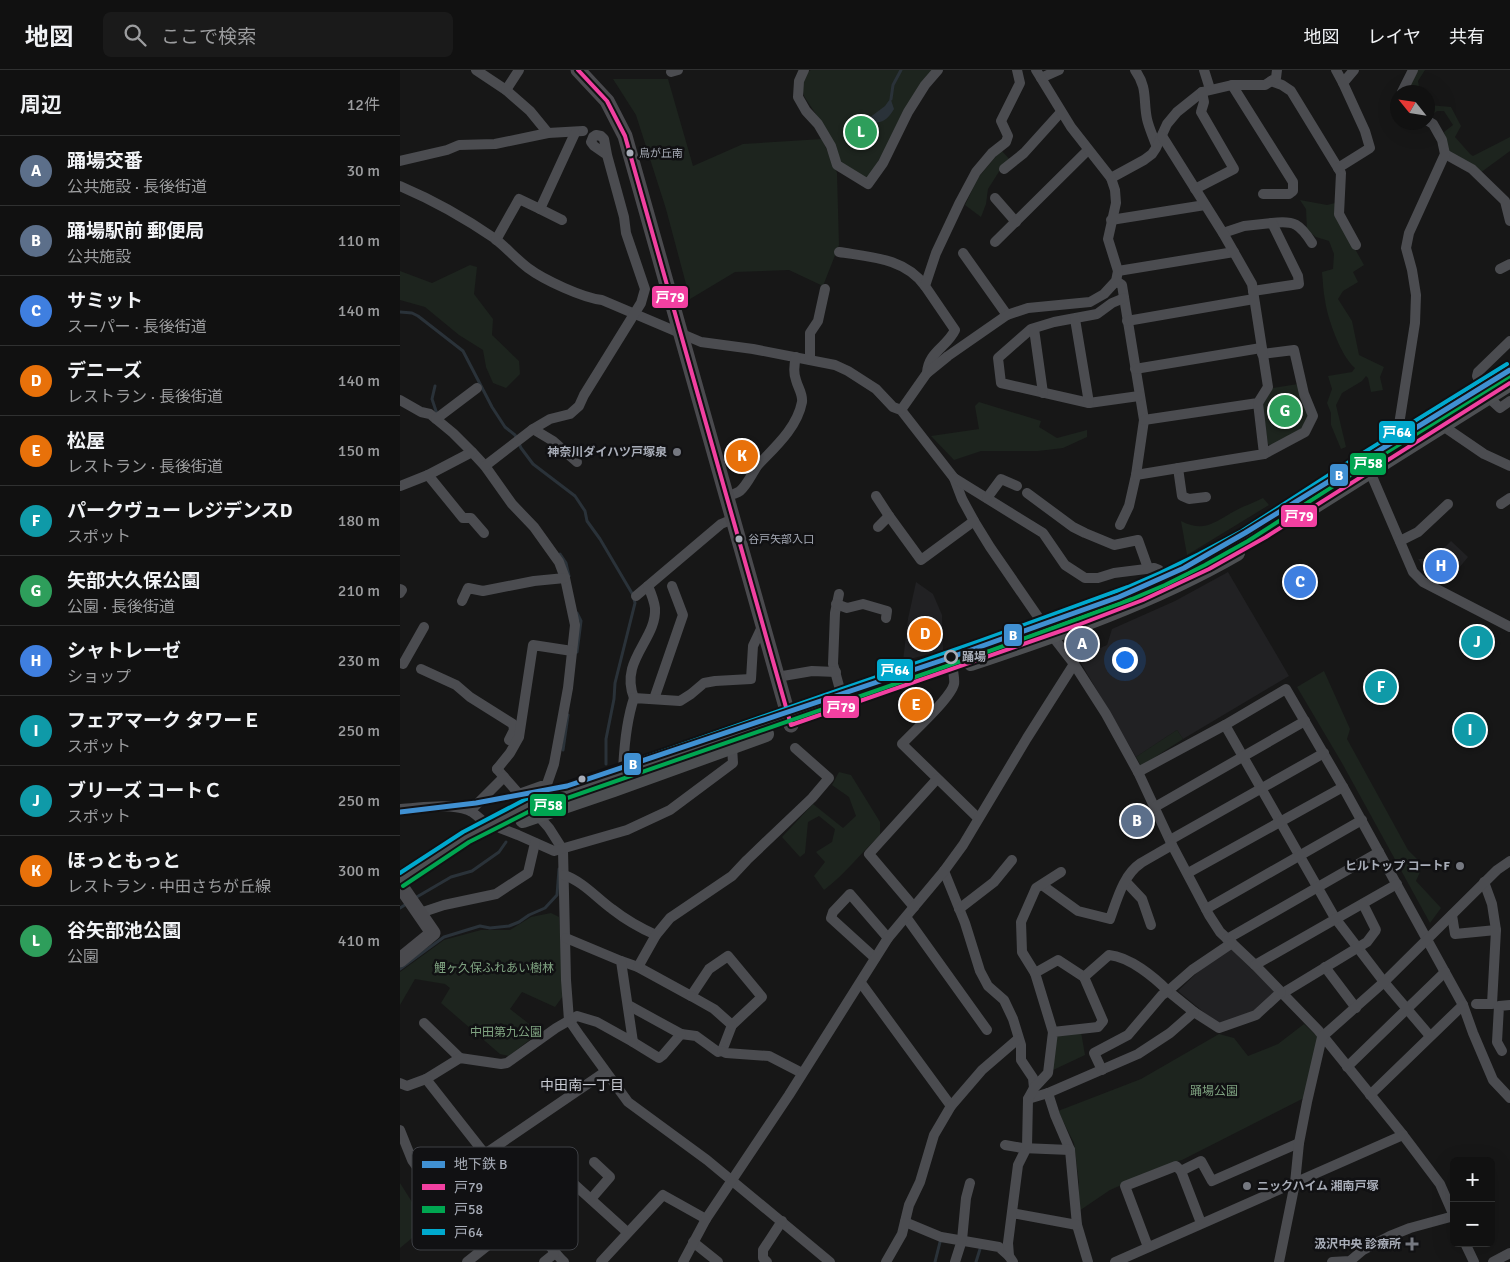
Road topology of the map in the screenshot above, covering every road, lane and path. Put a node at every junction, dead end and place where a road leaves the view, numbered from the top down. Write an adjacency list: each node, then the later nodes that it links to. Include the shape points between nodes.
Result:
1 (476, 70): 19 (street)
2 (519, 70): 19 (street)
3 (578, 70): 99 (street, via 607,101 626,136)
4 (804, 70): 5 (street, via 798,81 798,97 806,112 818,124 831,146 837,165 868,184 884,163 908,112)
5 (938, 70)
6 (1017, 70): 55 (street, via 1020,84 1001,121 1008,136 1006,142 976,172 939,245)
7 (1059, 70): 14 (street)
8 (1135, 70): 25 (street, via 1146,94 1147,118)
9 (1204, 70): 20 (street)
10 (1277, 70): 15 (street, via 1276,78)
11 (1336, 70): 16 (street)
12 (1354, 70): 16 (street)
13 (1413, 70): 18 (street)
14 (1038, 74): 21 (street)
15 (1271, 82): 17 (street, via 1265,85); 30 (street, via 1290,91)
16 (1343, 82): 30 (street, via 1370,148)
17 (1232, 85): 20 (street); 35 (street, via 1293,182 1293,191 1289,194)
18 (1406, 85)
19 (506, 90): 23 (street)
20 (1206, 90): 24 (street, via 1177,112); 34 (street, via 1200,112 1234,169)
21 (1061, 112): 26 (street); 31 (street, via 1024,153)
22 (1435, 128): 28 (street)
23 (548, 133): 29 (street, via 495,144 459,145); 38 (street, via 579,132)
24 (1162, 136): 25 (street); 34 (street)
25 (1156, 145): 32 (street, via 1144,160)
26 (1088, 150): 32 (street); 42 (street)
27 (606, 154): 59 (street, via 626,233 645,289)
28 (1445, 154): 41 (street, via 1472,169 1505,201); 85 (street, via 1406,248 1416,295 1415,323 1398,431)
29 (400, 161)
30 (1338, 168): 48 (street, via 1341,174 1339,214)
31 (1004, 169)
32 (1111, 178): 40 (street, via 1116,203)
33 (400, 186): 45 (street, via 442,206)
34 (1194, 189): 37 (street)
35 (1264, 194)
36 (995, 198): 42 (street)
37 (1205, 205): 40 (street); 44 (street)
38 (540, 209): 39 (street); 45 (street, via 519,199)
39 (562, 220)
40 (1111, 220): 54 (street, via 1108,239)
41 (1510, 221)
42 (1016, 222): 46 (street)
43 (1272, 223): 44 (street, via 1244,226); 47 (street, via 1292,222 1305,232); 57 (street, via 1298,276 1298,284)
44 (1222, 233): 50 (street)
45 (496, 240): 59 (street, via 544,277)
46 (995, 242)
47 (1312, 243)
48 (1356, 245)
49 (839, 252): 55 (street, via 893,261 918,276)
50 (1234, 252): 54 (street); 57 (street, via 1252,284)
51 (963, 253): 60 (street)
52 (1510, 264): 53 (street)
53 (1500, 269)
54 (1117, 276): 58 (street); 60 (street, via 1104,294 1090,302 1028,308)
55 (925, 286): 70 (street, via 954,330 932,357)
56 (825, 289): 67 (street, via 818,320 810,333)
57 (1253, 295): 62 (street); 65 (street)
58 (1124, 298): 61 (street, via 1112,302 1097,314); 62 (street)
59 (634, 314): 66 (street, via 695,340); 84 (street, via 579,406 570,414 550,419)
60 (1007, 315): 70 (street)
61 (1076, 319): 63 (street); 78 (street)
62 (1127, 321): 68 (street)
63 (1034, 329): 74 (street); 74 (street, via 998,358 1001,383)
64 (1510, 341): 73 (street, via 1478,372)
65 (1261, 351): 68 (street); 79 (street, via 1268,386); 87 (street, via 1294,350 1304,394 1314,416 1305,432)
66 (796, 357): 67 (street); 99 (street, via 795,378 802,402 793,424 744,487)
67 (810, 360): 80 (street, via 848,371)
68 (1135, 369): 75 (street)
69 (1510, 369): 73 (main road)
70 (927, 373): 80 (street)
71 (1510, 383): 73 (main road)
72 (477, 388): 81 (street)
73 (1485, 391): 77 (street, via 1500,408); 83 (main road)
74 (1043, 393): 78 (street)
75 (1139, 396): 78 (street); 82 (street)
76 (400, 400): 81 (street)
77 (1510, 401)
78 (1089, 403)
79 (1258, 403): 82 (street); 87 (street)
80 (901, 410): 95 (street)
81 (436, 419): 86 (street)
82 (1144, 420): 94 (street)
83 (1439, 421): 85 (main road); 89 (main road); 91 (street, via 1484,454)
84 (533, 429): 88 (street); 90 (street)
85 (1402, 437): 89 (main road)
86 (472, 452): 90 (street); 93 (street)
87 (1264, 454): 92 (street)
88 (577, 462)
89 (1366, 465): 112 (street); 115 (main road, via 1245,536); 126 (main road, via 1273,532 1209,569 1143,600)
90 (485, 466): 114 (street, via 551,550)
91 (1510, 466)
92 (1178, 468): 94 (street); 101 (street, via 1182,496 1189,499)
93 (428, 475): 96 (street); 111 (street, via 463,518 471,518)
94 (1136, 475): 109 (street, via 1129,506)
95 (954, 478): 102 (street); 108 (street)
96 (400, 486)
97 (1017, 486): 102 (street, via 1001,478)
98 (1026, 493): 113 (street, via 1085,533 1114,545 1138,540)
99 (726, 496): 107 (street)
100 (876, 496): 106 (street)
101 (1206, 497)
102 (987, 498): 113 (street, via 1044,533 1065,565 1085,578)
103 (1510, 498): 105 (street)
104 (1448, 504): 112 (street, via 1418,532)
105 (1501, 504)
106 (889, 516): 108 (street, via 921,560); 110 (street)
107 (733, 519): 116 (street, via 721,524); 125 (street)
108 (974, 521): 126 (street)
109 (1120, 525)
110 (878, 527)
111 (484, 534)
112 (1400, 541): 124 (street, via 1413,572 1423,582)
113 (1148, 568): 115 (street, via 1158,570)
114 (565, 578): 121 (street, via 483,591 468,588); 127 (street, via 575,624)
115 (1163, 579): 126 (main road)
116 (648, 586): 120 (street); 135 (street, via 654,598 654,622 630,675)
117 (672, 586): 136 (street, via 683,616)
118 (400, 589): 119 (street)
119 (400, 593)
120 (636, 596)
121 (462, 601)
122 (886, 618): 132 (street, via 887,611 863,604 847,608 837,599 833,664)
123 (424, 627): 128 (street)
124 (1510, 627)
125 (762, 628): 133 (street); 136 (street, via 753,646 751,680 704,683 680,701)
126 (1047, 629): 129 (street); 131 (main road); 134 (main road)
127 (572, 651): 146 (street, via 533,645 519,737); 150 (street, via 554,764 546,784)
128 (404, 664)
129 (1074, 664): 145 (street); 154 (street)
130 (421, 669): 146 (street, via 456,685 513,724 514,730)
131 (953, 669): 137 (main road); 147 (street, via 955,683 952,690 902,744)
132 (836, 672): 133 (street, via 812,671); 134 (street)
133 (777, 677): 137 (street)
134 (842, 697): 137 (main road)
135 (634, 698): 136 (street); 144 (street, via 624,743)
136 (654, 700)
137 (789, 720): 140 (main road); 144 (main road)
138 (1305, 721): 139 (street, via 1286,689); 142 (street); 143 (street)
139 (1225, 725): 143 (street); 145 (street)
140 (732, 747): 150 (main road, via 561,808); 160 (street, via 733,763 670,810 627,830)
141 (795, 748): 184 (street, via 830,778 732,876 670,918)
142 (1324, 753): 148 (street); 149 (street)
143 (1243, 757): 149 (street); 151 (street)
144 (623, 772): 150 (main road)
145 (1138, 772): 151 (street)
146 (500, 773): 150 (street); 153 (street)
147 (937, 779): 154 (street); 176 (street, via 869,854)
148 (1343, 787): 155 (street); 156 (street)
149 (1261, 789): 156 (street); 159 (street)
150 (528, 804): 157 (main road); 160 (street)
151 (1155, 807): 159 (street)
152 (400, 809): 153 (street, via 448,807)
153 (470, 811): 157 (street)
154 (978, 818): 165 (street)
155 (1362, 820): 161 (street); 162 (street)
156 (1280, 822): 162 (street); 167 (street)
157 (494, 826): 158 (street); 174 (main road, via 466,836)
158 (535, 843): 160 (street, via 554,851); 174 (street, via 528,873 496,894 444,905)
159 (1171, 843): 167 (street); 169 (street, via 1140,864)
160 (563, 850): 168 (street)
161 (1379, 852): 171 (street); 173 (street)
162 (1299, 855): 173 (street); 178 (street)
163 (1012, 860): 177 (street, via 994,882)
164 (1510, 861): 170 (street)
165 (944, 871): 176 (street); 177 (street)
166 (1061, 872): 172 (street)
167 (1188, 873): 178 (street)
168 (564, 875): 184 (street, via 573,878 635,925); 185 (street)
169 (1126, 882): 172 (street, via 1110,919 1078,911); 182 (street, via 1142,899)
170 (1484, 882): 179 (street); 183 (street)
171 (1397, 884): 175 (street); 187 (street)
172 (1042, 885): 197 (street, via 1036,888 1021,922 1022,952)
173 (1318, 887): 181 (street); 188 (street)
174 (406, 894): 191 (street, via 433,933)
175 (1363, 904): 181 (street); 189 (street, via 1376,930)
176 (914, 907): 180 (street)
177 (959, 909): 220 (street, via 980,972 988,986 1004,1000)
178 (1206, 909): 188 (street)
179 (1452, 915): 183 (street, via 1455,934); 187 (street)
180 (906, 917): 186 (street); 215 (street)
181 (1336, 918): 189 (street); 193 (street)
182 (1151, 925)
183 (1496, 930): 207 (street)
184 (656, 935): 194 (street)
185 (566, 938): 192 (street); 212 (street)
186 (888, 938): 190 (street); 190 (street, via 850,894 833,912 831,918)
187 (1428, 939): 196 (street); 200 (street)
188 (1229, 941): 193 (street); 201 (street)
189 (1358, 948): 195 (street); 200 (street)
190 (875, 958): 199 (street)
191 (400, 960)
192 (621, 961): 194 (street); 205 (street)
193 (1255, 965): 202 (street)
194 (638, 967): 203 (street)
195 (1325, 967): 202 (street); 209 (street)
196 (1445, 972): 206 (street); 210 (street)
197 (1035, 973): 198 (street, via 1058,960); 216 (street)
198 (1084, 977): 201 (street, via 1109,955 1117,956 1152,975); 216 (street, via 1103,1021 1098,1027)
199 (861, 982): 228 (street); 236 (street)
200 (1384, 982): 209 (street); 210 (street)
201 (1168, 991): 211 (street); 226 (street, via 1128,1035 1094,1053)
202 (1282, 993): 211 (street, via 1256,1015 1219,1028); 219 (street)
203 (691, 996): 214 (street); 214 (street, via 709,969 728,956 762,998)
204 (1476, 1004): 207 (street)
205 (628, 1005): 217 (street); 221 (street)
206 (1463, 1005): 218 (street); 234 (street, via 1494,1080)
207 (1496, 1005): 208 (street); 223 (street, via 1497,1042)
208 (1510, 1005)
209 (1356, 1008): 219 (street)
210 (1406, 1010): 218 (street); 225 (street)
211 (1194, 1012): 226 (street, via 1138,1054)
212 (569, 1020): 221 (street, via 584,1017); 224 (street, via 507,1063); 227 (street)
213 (424, 1023): 224 (street)
214 (732, 1025): 222 (street)
215 (987, 1030)
216 (1054, 1032): 231 (street, via 1048,1073)
217 (680, 1034): 221 (street, via 659,1058); 222 (street, via 696,1036 718,1052)
218 (1430, 1036): 233 (street)
219 (1322, 1037): 225 (street); 239 (street)
220 (1018, 1039): 231 (street, via 1021,1060 1034,1078); 236 (street, via 982,1070)
221 (633, 1042)
222 (722, 1051): 228 (street, via 769,1056)
223 (1502, 1052)
224 (460, 1058): 229 (street)
225 (1347, 1067): 233 (street)
226 (1102, 1070): 232 (street)
227 (605, 1072): 242 (street); 248 (street, via 628,1102)
228 (802, 1073): 248 (street)
229 (426, 1079): 230 (street); 241 (street)
230 (402, 1087)
231 (1034, 1088): 235 (street)
232 (1048, 1093): 235 (street); 244 (street)
233 (1370, 1095): 238 (street)
234 (1510, 1098)
235 (1028, 1099): 243 (street)
236 (951, 1106): 258 (street, via 934,1135)
237 (400, 1130): 245 (street)
238 (1403, 1135): 250 (street); 253 (street, via 1440,1184)
239 (1300, 1143): 247 (street, via 1212,1181 1201,1162); 250 (street)
240 (1005, 1145): 243 (street)
241 (479, 1147)
242 (495, 1147)
243 (1027, 1148): 244 (street); 254 (street, via 1018,1165)
244 (1070, 1150): 260 (street)
245 (412, 1160)
246 (594, 1162): 252 (street, via 610,1177)
247 (1181, 1171): 259 (street); 264 (street, via 1176,1166 1126,1186)
248 (732, 1180): 256 (street); 257 (street)
249 (970, 1183): 262 (street)
250 (1295, 1183): 259 (street); 284 (street)
251 (578, 1187): 252 (street)
252 (591, 1199): 261 (street)
253 (1450, 1207)
254 (1012, 1213): 260 (street); 270 (street, via 1008,1243)
255 (1450, 1217): 285 (street, via 1390,1236 1350,1261)
256 (706, 1219): 261 (street, via 663,1195); 263 (street)
257 (782, 1221): 278 (street, via 763,1250 763,1258); 279 (street)
258 (906, 1222): 262 (street, via 941,1237); 280 (street)
259 (1202, 1223): 264 (street)
260 (1077, 1225): 282 (street)
261 (627, 1232): 275 (street)
262 (962, 1240): 270 (street, via 999,1247); 281 (street)
263 (693, 1242): 276 (street); 277 (street)
264 (1148, 1246): 271 (street)
265 (1468, 1247): 286 (street)
266 (483, 1250): 272 (street)
267 (551, 1250): 269 (street)
268 (1510, 1253): 287 (street)
269 (554, 1254): 273 (street); 274 (street)
270 (1011, 1259)
271 (1132, 1259): 283 (street)
272 (467, 1262)
273 (544, 1262)
274 (564, 1262)
275 (603, 1262)
276 (683, 1262)
277 (718, 1262)
278 (767, 1262)
279 (830, 1262)
280 (886, 1262)
281 (955, 1262)
282 (1088, 1262)
283 (1115, 1262)
284 (1279, 1262)
285 (1332, 1262)
286 (1474, 1262)
287 (1493, 1262)

